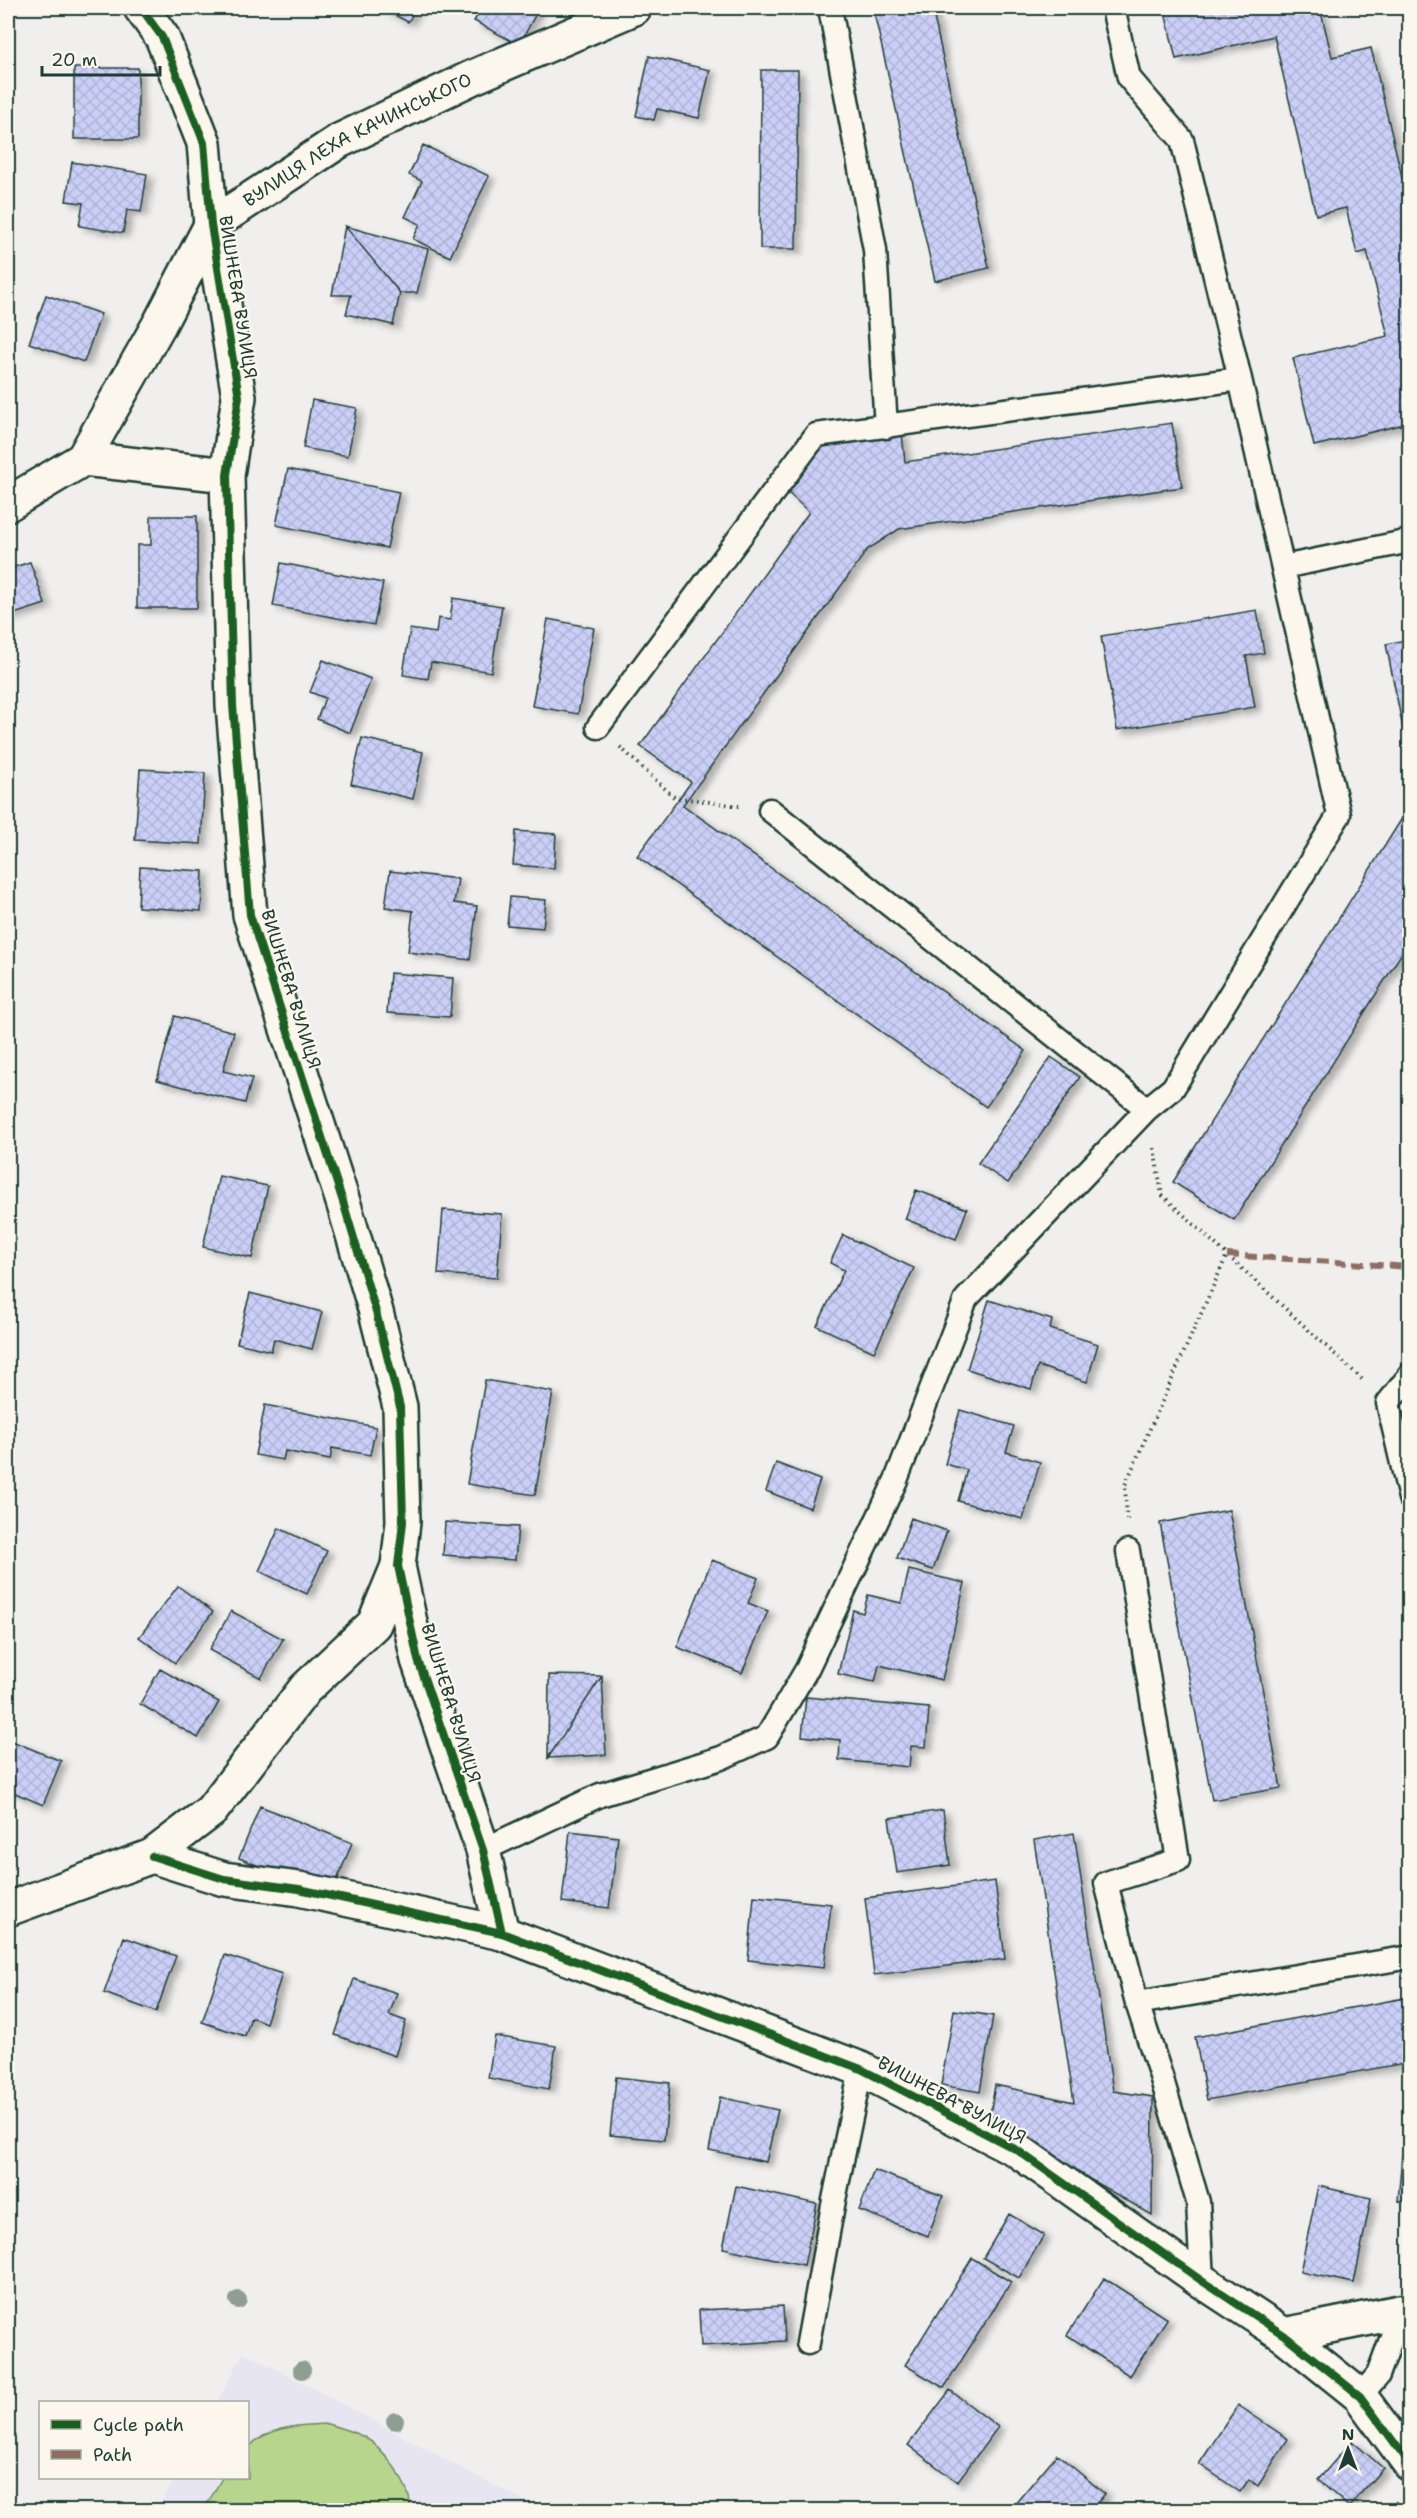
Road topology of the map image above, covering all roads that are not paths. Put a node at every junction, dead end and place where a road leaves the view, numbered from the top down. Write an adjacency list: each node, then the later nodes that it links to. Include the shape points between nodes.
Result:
1 (141, 8): 5 (street, ВИШНЕВА ВУЛИЦЯ, via 162,37 204,143)
2 (634, 8): 5 (street, ВУЛИЦЯ ЛЕХА КАЧИНСЬКОГО, via 471,78 339,141)
3 (830, 8): 7 (lane, via 875,250)
4 (1113, 8): 6 (lane, via 1129,78 1182,140)
5 (211, 225): 8 (street, ВУЛИЦЯ ЛЕХА КАЧИНСЬКОГО); 9 (street, ВИШНЕВА ВУЛИЦЯ, via 239,397)
6 (1240, 379): 7 (lane); 12 (lane)
7 (886, 427): 13 (lane, via 816,435)
8 (83, 459): 9 (street); 10 (street, ВУЛИЦЯ ЛЕХА КАЧИНСЬКОГО)
9 (227, 475): 19 (street, ВИШНЕВА ВУЛИЦЯ, via 233,705 250,915 344,1205 400,1407 403,1522)
10 (8, 504)
11 (1410, 541): 12 (lane)
12 (1283, 567): 15 (lane, via 1339,815 1173,1088)
13 (598, 727)
14 (770, 810): 15 (lane)
15 (1147, 1109): 20 (lane, via 966,1299 896,1480 807,1669 767,1737 721,1758 600,1795)
16 (1410, 1376): 17 (lane, via 1388,1403)
17 (1410, 1498)
18 (1128, 1551): 25 (lane, via 1178,1860 1106,1883)
19 (398, 1566): 20 (street, ВИШНЕВА ВУЛИЦЯ, via 418,1660); 21 (street, via 374,1624 305,1689 211,1811)
20 (483, 1850): 23 (street, ВИШНЕВА ВУЛИЦЯ)
21 (152, 1856): 22 (street); 23 (street, ВИШНЕВА ВУЛИЦЯ, via 224,1879 299,1889)
22 (8, 1909)
23 (502, 1933): 26 (street, ВИШНЕВА ВУЛИЦЯ)
24 (1410, 1957): 25 (lane)
25 (1137, 2003): 27 (lane, via 1198,2202)
26 (861, 2069): 27 (street, ВИШНЕВА ВУЛИЦЯ, via 1017,2150); 30 (lane)
27 (1202, 2281): 29 (street, ВИШНЕВА ВУЛИЦЯ)
28 (1405, 2311): 29 (street); 31 (lane, via 1378,2375)
29 (1284, 2335): 31 (street, ВИШНЕВА ВУЛИЦЯ)
30 (808, 2343)
31 (1360, 2396): 32 (street, ВИШНЕВА ВУЛИЦЯ)
32 (1410, 2464)

